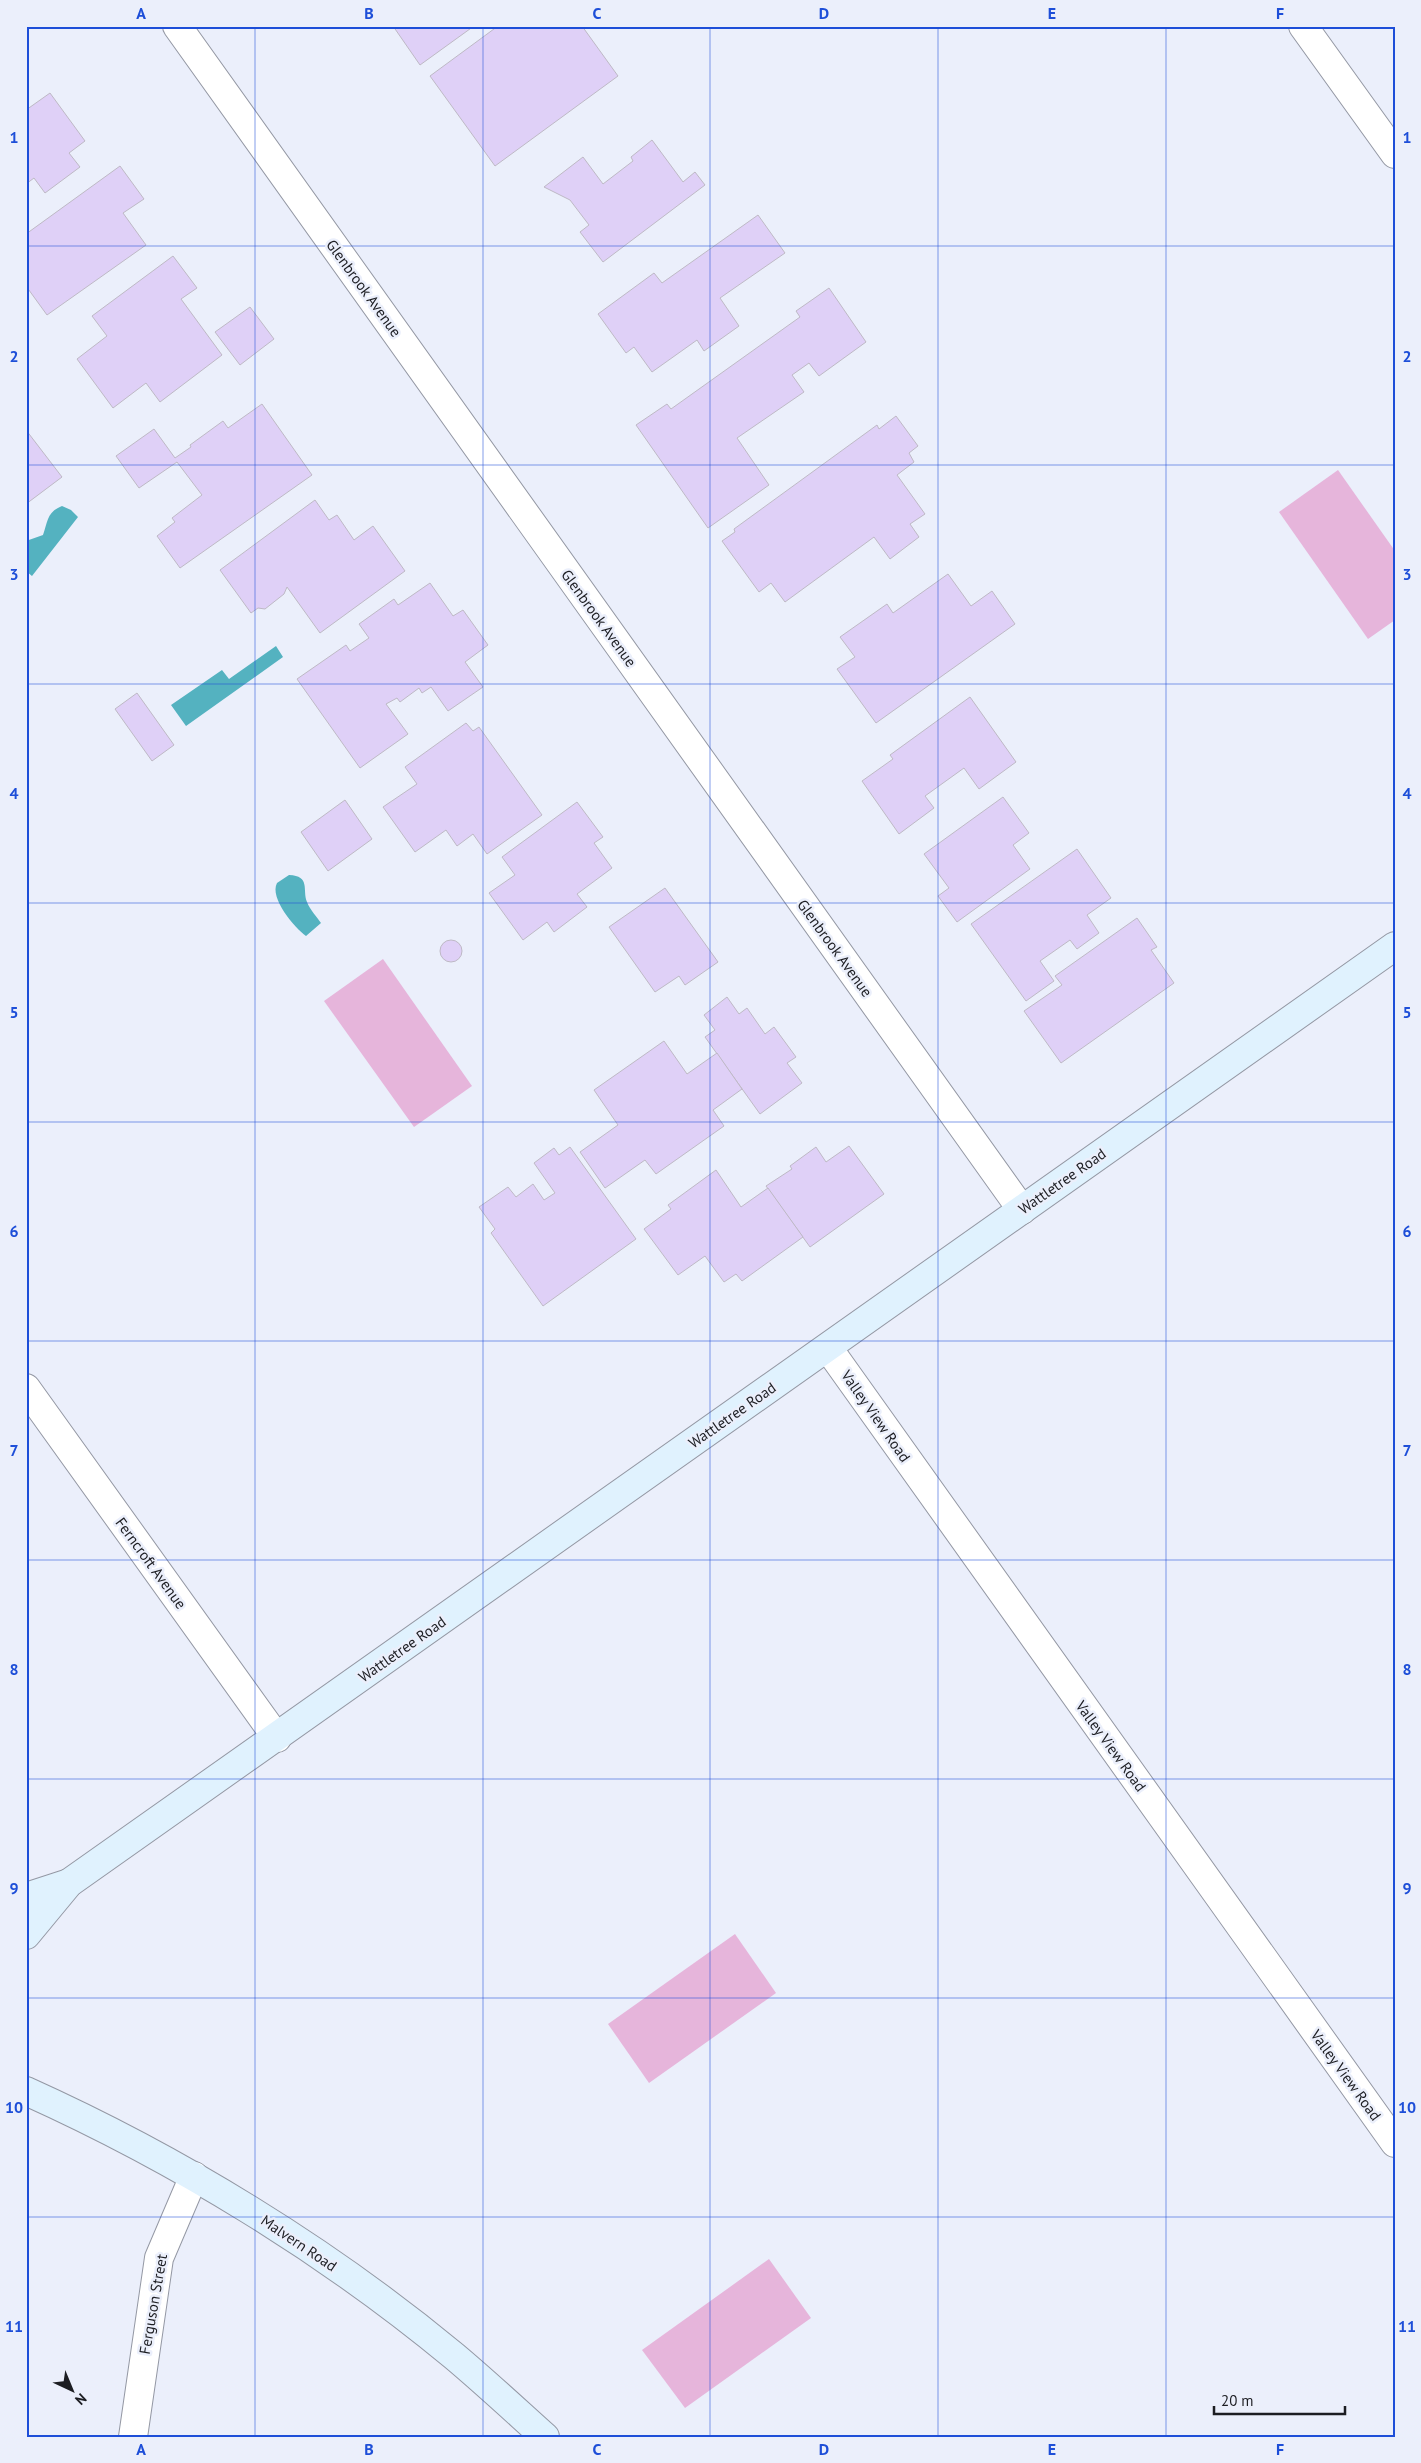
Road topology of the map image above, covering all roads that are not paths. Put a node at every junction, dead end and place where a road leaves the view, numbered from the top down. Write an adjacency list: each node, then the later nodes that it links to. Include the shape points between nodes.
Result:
1 (177, 26): 5 (street, Glenbrook Avenue)
2 (1303, 26): 3 (street)
3 (1395, 154)
4 (1395, 946): 5 (main road, Wattletree Road)
5 (1022, 1210): 6 (main road, Wattletree Road)
6 (828, 1348): 8 (main road, Wattletree Road); 13 (street, Valley View Road)
7 (26, 1388): 8 (street, Ferncroft Avenue)
8 (277, 1738): 9 (main road, Wattletree Road)
9 (69, 1883): 10 (main road, Wattletree Road); 11 (main road, Wattletree Road)
10 (26, 1897)
11 (26, 1935)
12 (26, 2091): 14 (main road, Malvern Road)
13 (1395, 2143)
14 (194, 2176): 15 (street, Ferguson Street, via 159,2258); 16 (main road, Malvern Road, via 360,2285 453,2356)
15 (133, 2437)
16 (545, 2437)

